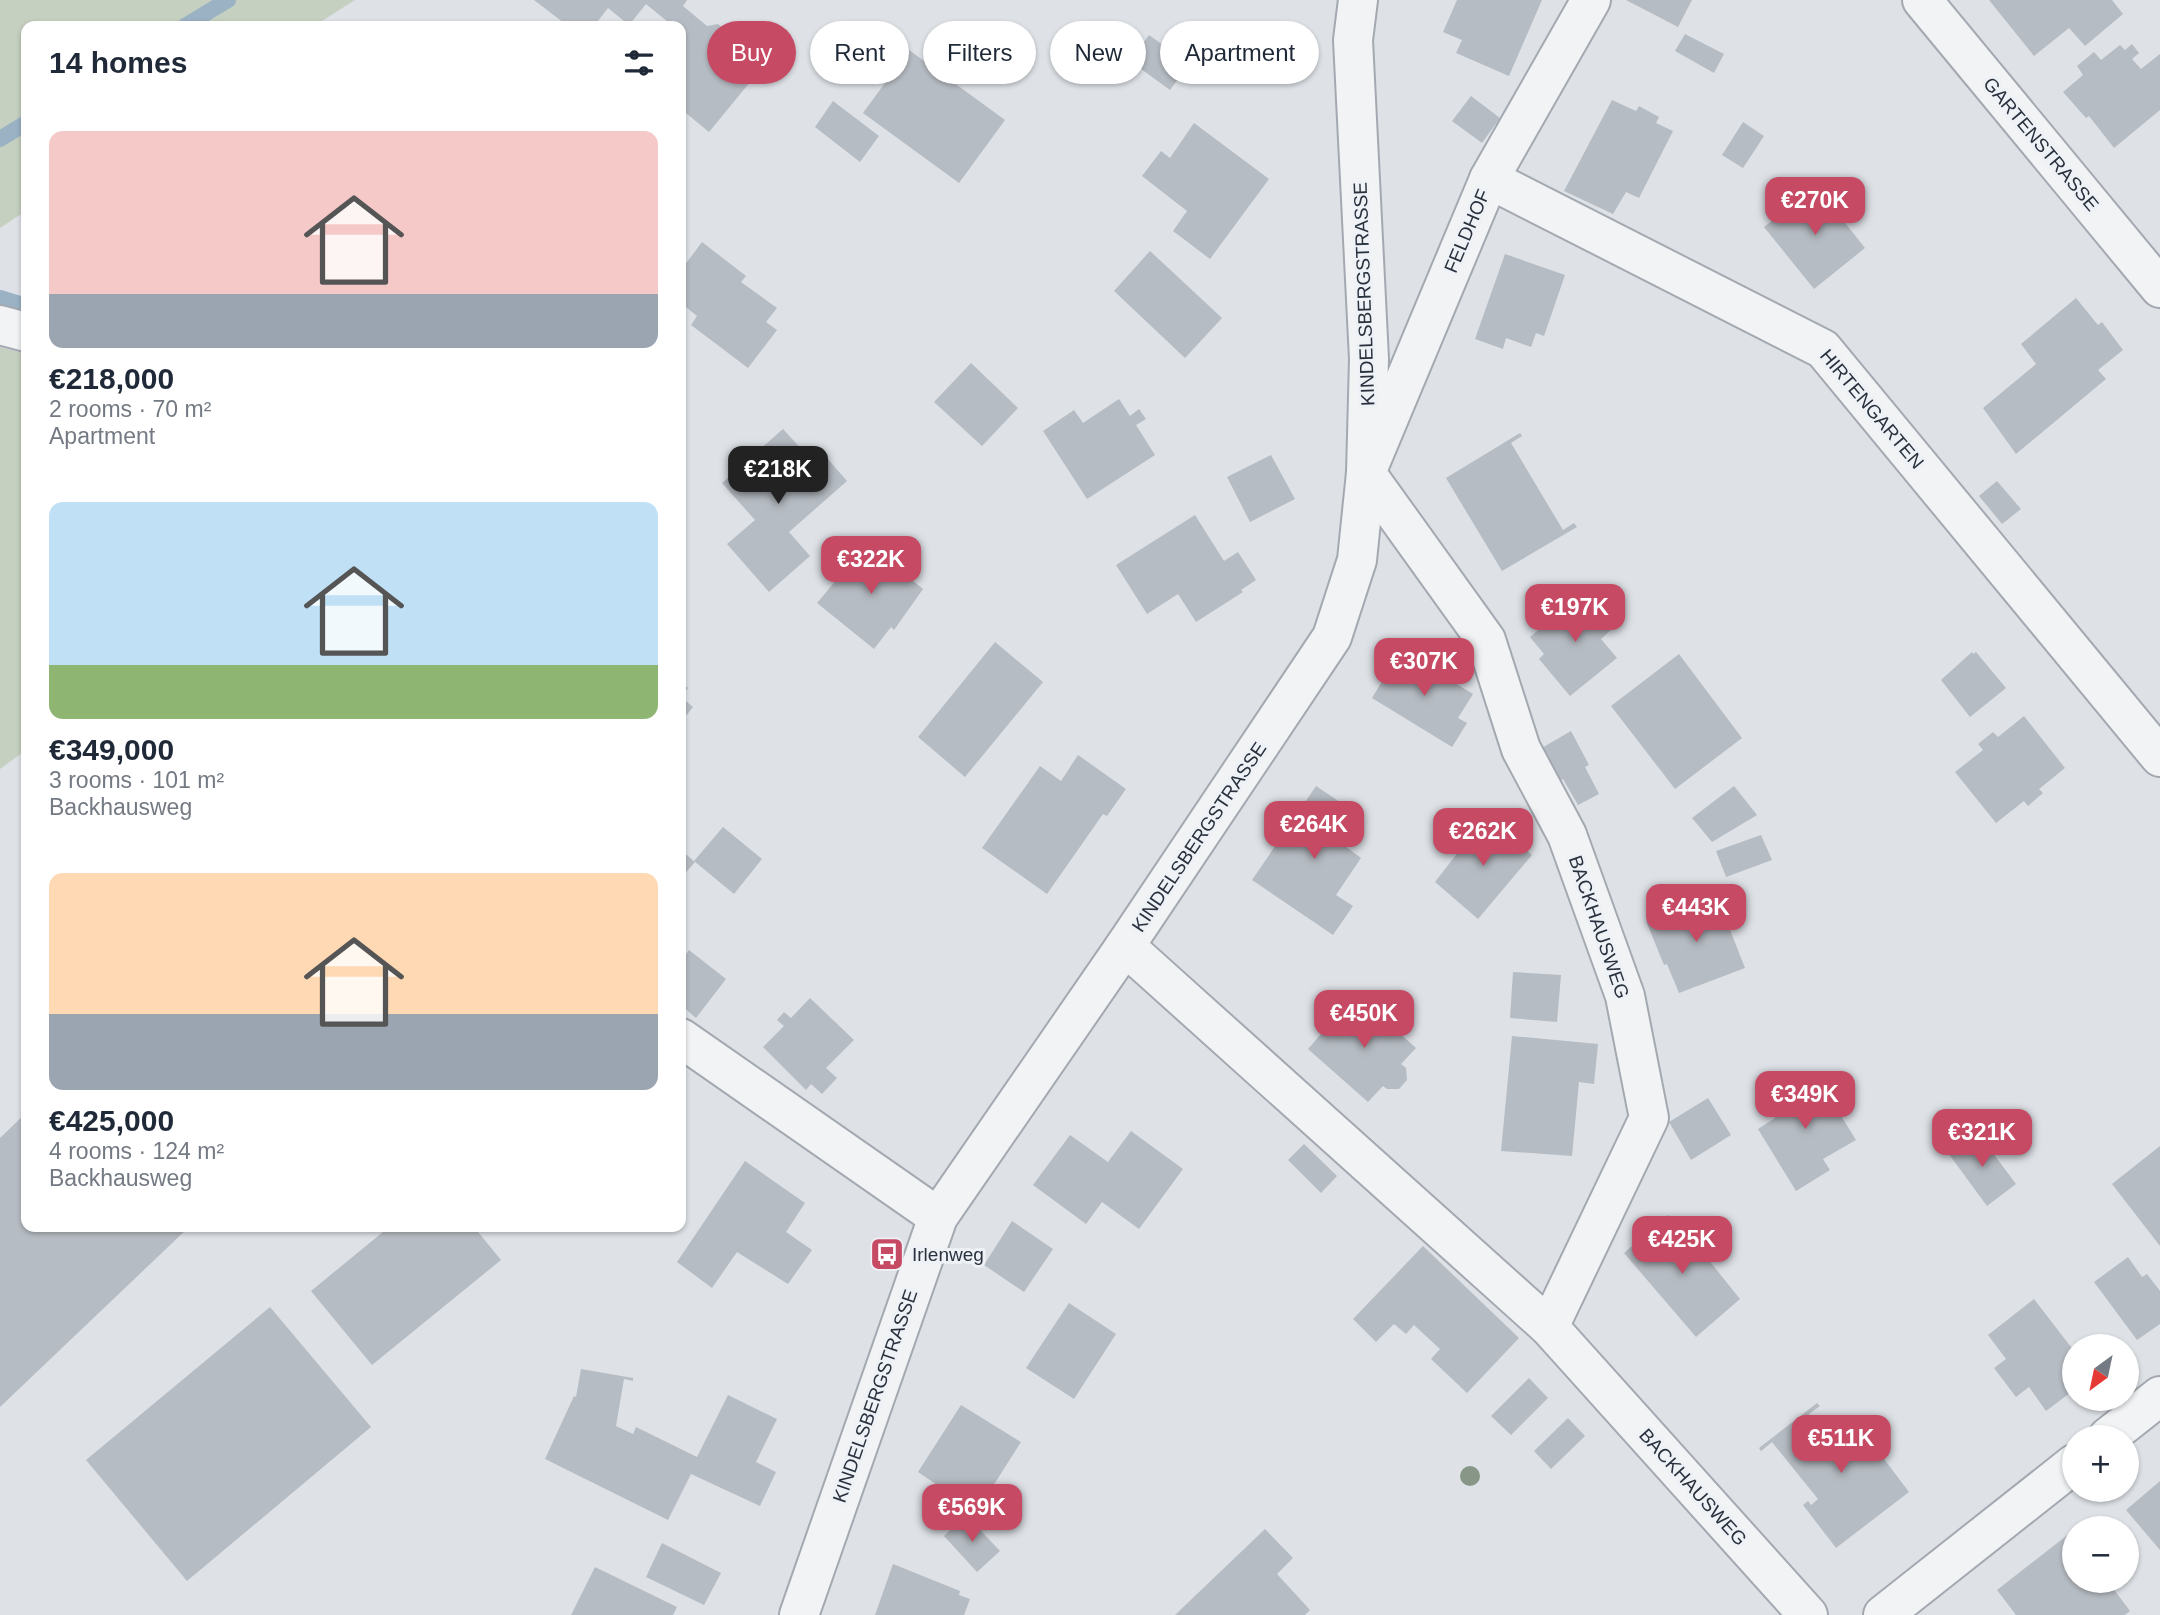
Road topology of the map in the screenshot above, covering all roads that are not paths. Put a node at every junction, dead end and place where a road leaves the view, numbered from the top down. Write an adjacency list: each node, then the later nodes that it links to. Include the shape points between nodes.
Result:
1 (1357, 0): 8 (street, KINDELSBERGSTRASSE, via 1353,40 1369,359)
2 (1591, 0): 4 (street, FELDHOF)
3 (1922, 0): 5 (street, GARTENSTRASSE)
4 (1489, 179): 8 (street, FELDHOF); 9 (street, HIRTENGARTEN, via 1823,349)
5 (2160, 288)
6 (0, 325): 7 (street)
7 (21, 331)
8 (1366, 474): 10 (street, KINDELSBERGSTRASSE, via 1357,560 1332,637); 13 (street, BACKHAUSWEG, via 1486,640 1521,749 1567,835 1625,996 1649,1118)
9 (2160, 757)
10 (1125, 946): 12 (street, KINDELSBERGSTRASSE); 13 (street, BACKHAUSWEG)
11 (686, 1041): 12 (street)
12 (938, 1217): 17 (street, KINDELSBERGSTRASSE)
13 (1549, 1327): 18 (street, BACKHAUSWEG)
14 (2160, 1396): 15 (street)
15 (2123, 1425)
16 (2062, 1473): 19 (street)
17 (799, 1615)
18 (1808, 1615)
19 (1883, 1615)

